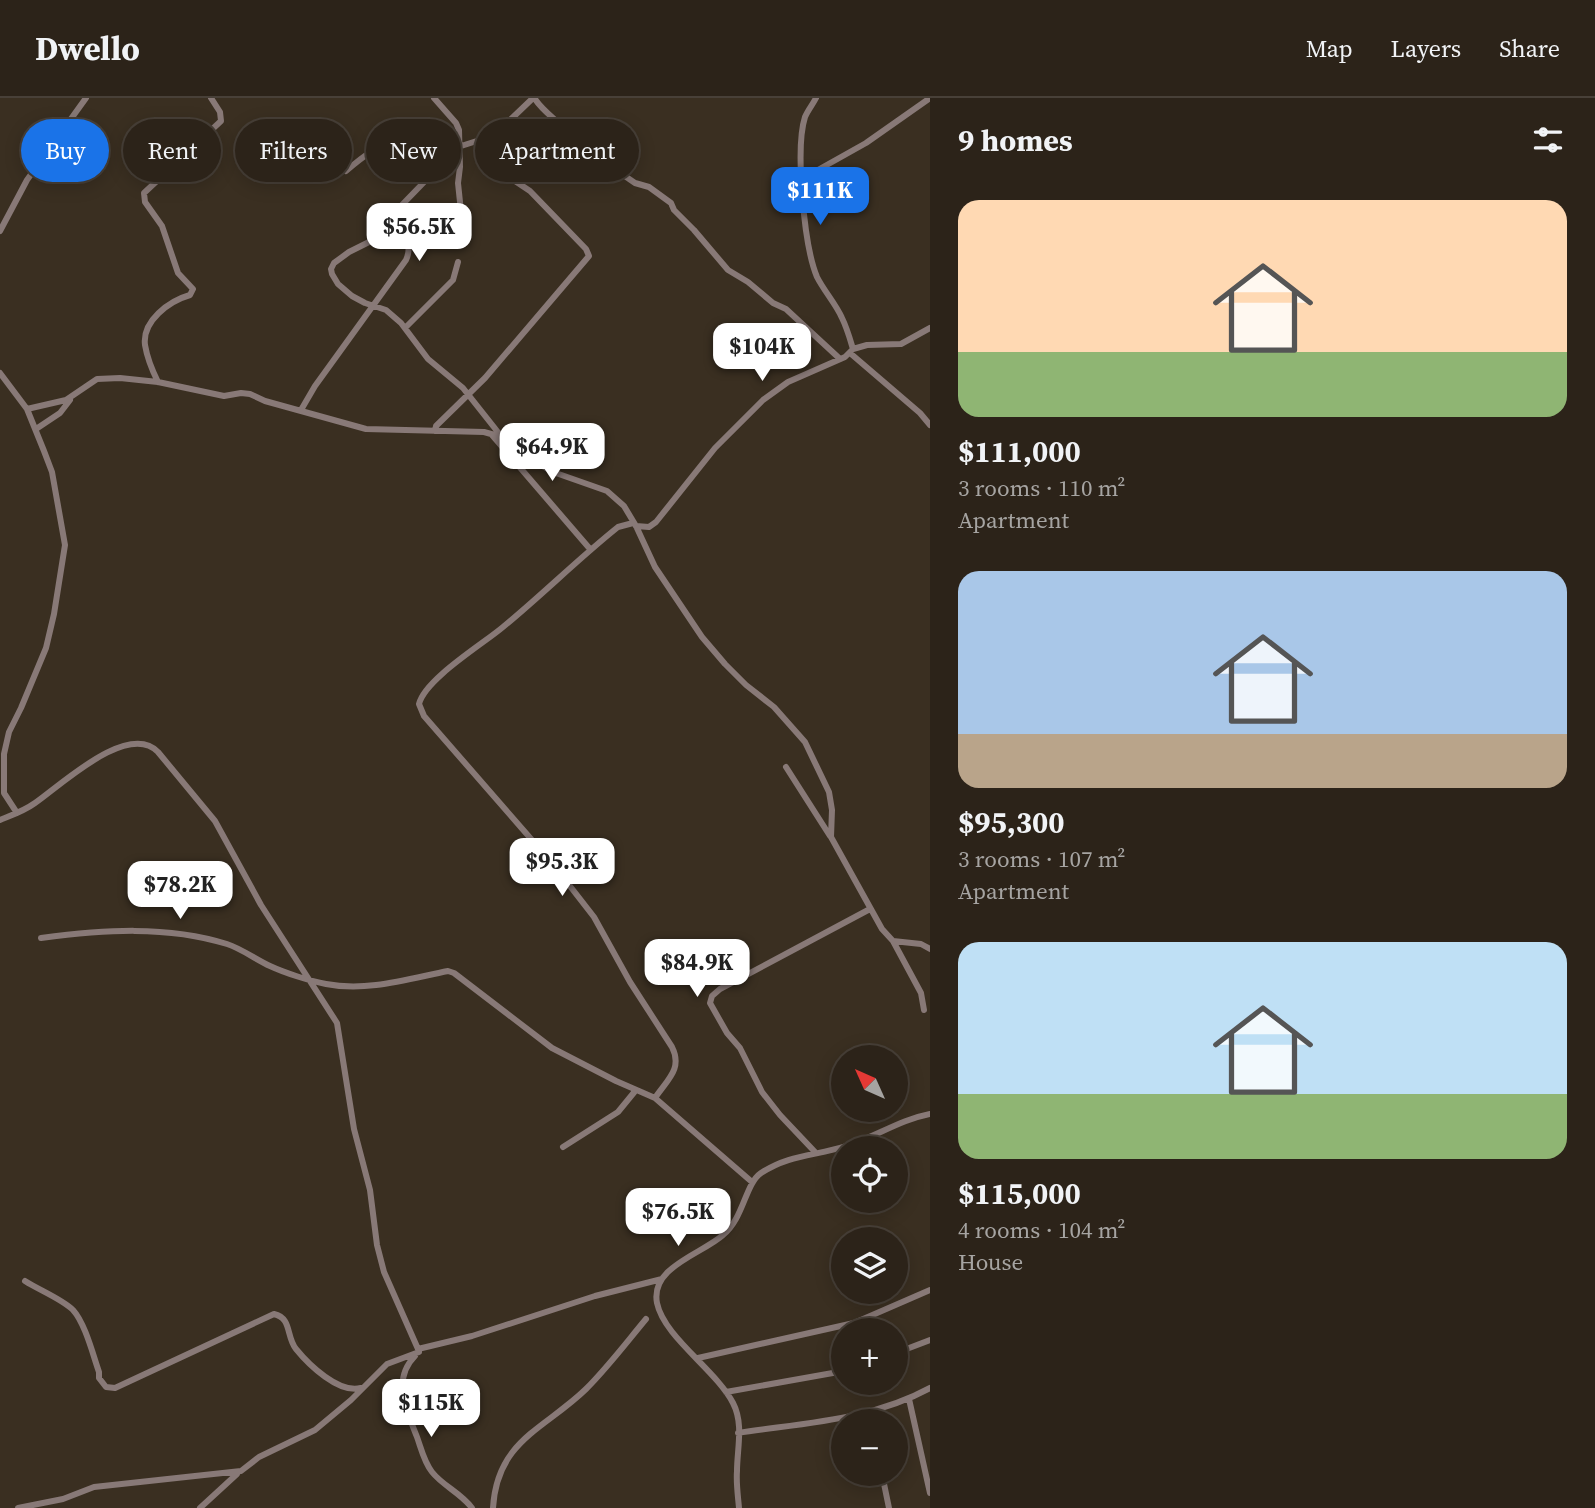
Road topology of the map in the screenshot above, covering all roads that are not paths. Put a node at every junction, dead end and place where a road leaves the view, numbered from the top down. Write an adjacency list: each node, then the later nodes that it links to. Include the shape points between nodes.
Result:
1 (86, 98): 19 (street, via 27,180)
2 (211, 98): 27 (street, via 221,121 144,193 162,226 178,273 192,289 190,295 162,309 146,333 145,346)
3 (434, 98): 7 (street)
4 (816, 98): 12 (street, via 805,119)
5 (930, 98): 12 (street, via 866,143)
6 (534, 99): 8 (street); 9 (street)
7 (452, 119)
8 (511, 119)
9 (555, 119)
10 (366, 154): 11 (street)
11 (352, 167)
12 (800, 180): 24 (street, via 806,243 817,276 842,316)
13 (424, 182): 17 (street)
14 (459, 182): 18 (street)
15 (516, 182): 28 (street, via 589,256)
16 (634, 182): 25 (street, via 671,203 729,271 786,309)
17 (394, 214): 21 (street, via 410,251); 21 (street, via 379,237 349,252 331,269 338,284)
18 (462, 221)
19 (0, 231)
20 (458, 262): 22 (street, via 453,280)
21 (374, 307): 22 (street, via 386,310); 31 (street)
22 (405, 328): 28 (street, via 434,366)
23 (930, 328): 24 (street, via 901,344 867,345)
24 (852, 351): 25 (street); 32 (street)
25 (839, 358): 37 (street, via 769,394 715,448 656,522 649,527)
26 (0, 373): 30 (street)
27 (159, 382): 29 (street, via 97,379); 31 (street, via 224,396 245,394)
28 (468, 395): 34 (street); 36 (street)
29 (70, 398): 30 (street); 33 (street, via 60,413)
30 (27, 409): 33 (street)
31 (301, 410): 34 (street, via 366,429)
32 (930, 425)
33 (36, 429): 40 (street, via 52,472 65,545 46,648 4,754 4,793)
34 (435, 431): 35 (street)
35 (492, 435): 36 (street); 38 (street)
36 (502, 437): 37 (street, via 544,467 607,491)
37 (635, 524): 38 (street, via 618,527); 42 (street, via 655,567 702,637 805,742 829,792)
38 (590, 549): 50 (street, via 503,627 452,665 419,704 424,716 594,917 672,1047 676,1068)
39 (786, 767): 42 (street)
40 (17, 813): 41 (street); 47 (street, via 94,759 135,744 151,745 215,821 261,905)
41 (0, 820)
42 (831, 837): 43 (street)
43 (870, 909): 45 (street); 53 (street, via 720,989 710,1003 762,1091)
44 (41, 938): 47 (street, via 94,931 186,936 228,945)
45 (892, 941): 46 (street); 48 (street, via 920,993)
46 (930, 949)
47 (309, 978): 49 (street, via 340,986 376,986 448,971 552,1048); 61 (street, via 337,1023 377,1245)
48 (924, 1010)
49 (636, 1090): 50 (street); 52 (street, via 618,1112)
50 (655, 1098): 54 (street)
51 (930, 1114): 53 (street, via 848,1146)
52 (563, 1147)
53 (815, 1152): 54 (street, via 787,1160)
54 (752, 1182): 55 (street, via 733,1226)
55 (662, 1279): 61 (street); 62 (street, via 656,1300 660,1313)
56 (25, 1281): 64 (street, via 76,1313 106,1387 116,1388 274,1314 287,1322 296,1349 336,1384)
57 (930, 1290): 62 (street, via 854,1323)
58 (646, 1319): 77 (street, via 587,1388 526,1435 506,1464)
59 (930, 1340): 60 (street)
60 (908, 1348)
61 (418, 1350): 64 (street, via 387,1364); 76 (street, via 404,1375 403,1400 409,1420 429,1468)
62 (698, 1358): 66 (street)
63 (831, 1373): 66 (street)
64 (363, 1387): 71 (street, via 316,1430 259,1457)
65 (930, 1388): 67 (street)
66 (726, 1392): 70 (street, via 740,1419)
67 (909, 1399): 68 (street); 73 (street)
68 (880, 1409)
69 (831, 1419): 70 (street)
70 (738, 1433): 78 (street)
71 (241, 1471): 74 (street, via 94,1487); 75 (street)
72 (884, 1486): 79 (street)
73 (930, 1493)
74 (18, 1508)
75 (200, 1508)
76 (472, 1508)
77 (493, 1508)
78 (739, 1508)
79 (889, 1508)

